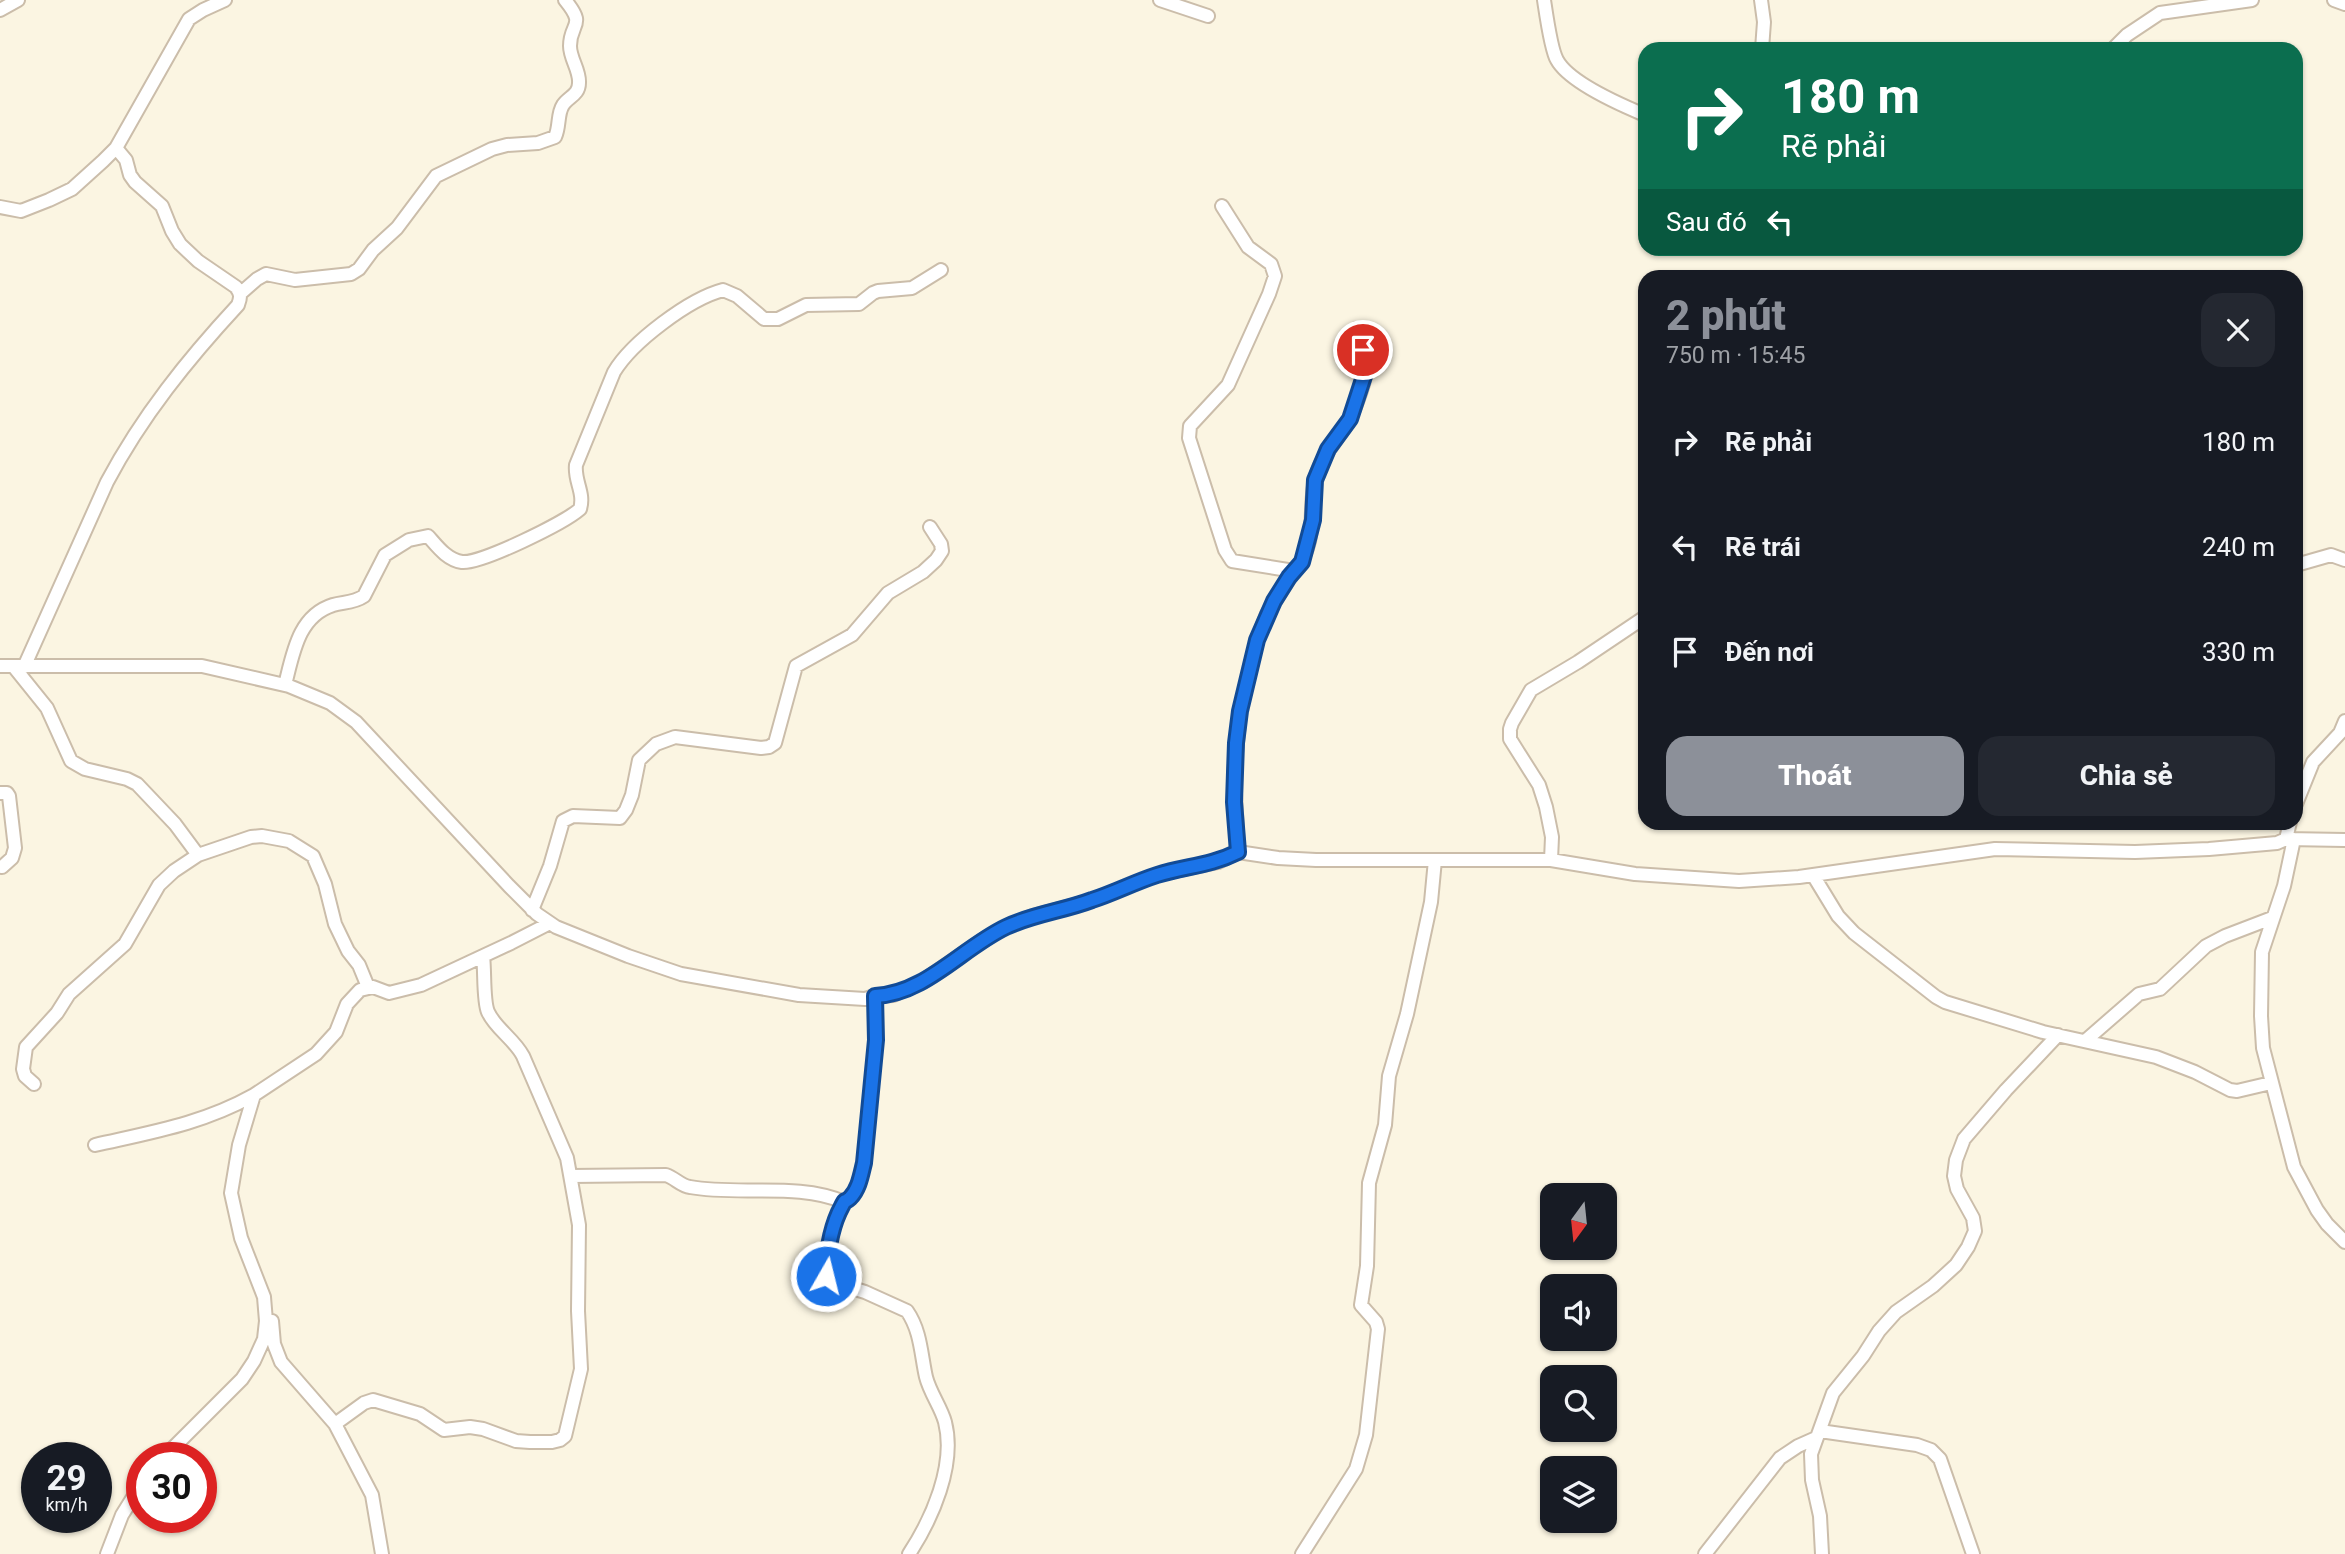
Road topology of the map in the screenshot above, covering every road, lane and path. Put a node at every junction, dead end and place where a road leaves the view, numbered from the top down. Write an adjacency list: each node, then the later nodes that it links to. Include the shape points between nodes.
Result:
1 (18, 0): 10 (street)
2 (225, 0): 15 (street, via 189,19)
3 (565, 0): 19 (street, via 576,16 570,46 579,84 562,105 555,137 492,149 436,176 397,228 351,274 295,280 266,274)
4 (1160, 0): 11 (street)
5 (1544, 0): 14 (street, via 1556,59 1571,75)
6 (1761, 0): 12 (street)
7 (2252, 0): 13 (street, via 2160,13)
8 (2334, 0): 9 (street)
9 (2345, 4)
10 (0, 10)
11 (1209, 16)
12 (1763, 42)
13 (2120, 42)
14 (1638, 112)
15 (116, 148): 17 (street, via 72,189 28,209); 19 (street, via 135,182 162,206 175,239 187,253)
16 (1222, 206): 24 (street, via 1248,247 1271,264 1275,276 1228,385 1190,426 1189,438 1232,561)
17 (0, 207)
18 (941, 270): 28 (street, via 912,288 878,291 859,304 806,304 778,319 764,319 723,290 697,300 647,336 614,372 576,465 583,497 580,509 478,560 459,562 428,536 409,540 385,555 364,596 312,615 295,646)
19 (241, 293): 27 (street, via 238,305 174,377 121,456)
20 (1356, 328): 24 (street, via 1366,370 1348,423 1317,471 1307,548)
21 (930, 527): 41 (street, via 942,544 936,560 888,593 852,635 796,666 775,743 761,748 676,737 656,744 639,760 632,795 620,818 573,816 563,821)
22 (2345, 560): 23 (street, via 2331,555)
23 (2303, 563)
24 (1294, 572): 35 (street, via 1267,614 1240,711 1234,774)
25 (1638, 622): 38 (street, via 1531,690 1512,723 1510,739 1539,785 1546,807)
26 (0, 666): 27 (street)
27 (19, 667): 28 (street, via 202,666); 36 (street, via 47,708 71,761 138,784)
28 (285, 685): 41 (street, via 330,704 356,722)
29 (2345, 721): 30 (street, via 2313,762)
30 (2303, 787)
31 (0, 793): 39 (street, via 9,796 15,848)
32 (2290, 830): 33 (street)
33 (2290, 839): 34 (street); 40 (street, via 2147,852 1995,849); 42 (street, via 2284,886)
34 (2345, 840)
35 (1238, 852): 37 (street, via 1278,859); 46 (street, via 1218,862 1156,875 1090,901 1032,916 984,939 921,982 893,995)
36 (198, 855): 45 (street, via 262,836 289,841 308,852 325,884 335,924 348,951 368,987); 50 (street, via 159,885 125,944 69,994 26,1047 23,1069)
37 (1435, 860): 38 (street); 64 (street, via 1434,888 1369,1183 1361,1305 1378,1329 1366,1435 1356,1469)
38 (1551, 860): 40 (street, via 1634,874 1739,881)
39 (2, 867)
40 (1813, 875): 47 (street, via 1854,933 1936,997)
41 (532, 910): 43 (street)
42 (2272, 918): 48 (street, via 2206,946 2160,989 2139,994); 49 (street, via 2261,966 2263,1048)
43 (550, 923): 44 (street); 46 (street, via 681,974 799,995)
44 (484, 957): 45 (street, via 407,989 389,993); 53 (street, via 486,1009 523,1056 561,1140)
45 (373, 987): 51 (street, via 352,997 336,1032 316,1054)
46 (875, 996): 54 (street, via 876,1040 864,1163 860,1180)
47 (2058, 1035): 48 (street); 58 (street, via 1964,1139 1954,1176 1973,1218 1975,1231 1968,1247 1956,1265 1879,1331 1833,1393)
48 (2085, 1041): 49 (street, via 2156,1058 2230,1090)
49 (2271, 1083): 55 (street, via 2294,1167 2327,1224)
50 (34, 1084)
51 (254, 1096): 52 (street, via 176,1128); 56 (street, via 231,1193 241,1238)
52 (95, 1145)
53 (571, 1176): 54 (street, via 666,1175 687,1187 801,1191); 57 (street, via 579,1225 581,1369 565,1436 552,1442 530,1442 470,1427 444,1430 420,1414 373,1400)
54 (844, 1202): 63 (street, via 832,1234 826,1276 907,1311 921,1343 929,1389 945,1422 943,1483)
55 (2345, 1242)
56 (264, 1297): 57 (street, via 278,1355); 59 (street, via 264,1339 254,1361)
57 (335, 1424): 62 (street, via 372,1495)
58 (1818, 1435): 65 (street, via 1780,1458); 66 (street, via 1811,1454); 67 (street, via 1931,1450 1940,1459)
59 (179, 1442)
60 (126, 1509): 61 (street)
61 (107, 1554)
62 (382, 1554)
63 (909, 1554)
64 (1302, 1554)
65 (1705, 1554)
66 (1822, 1554)
67 (1973, 1554)

